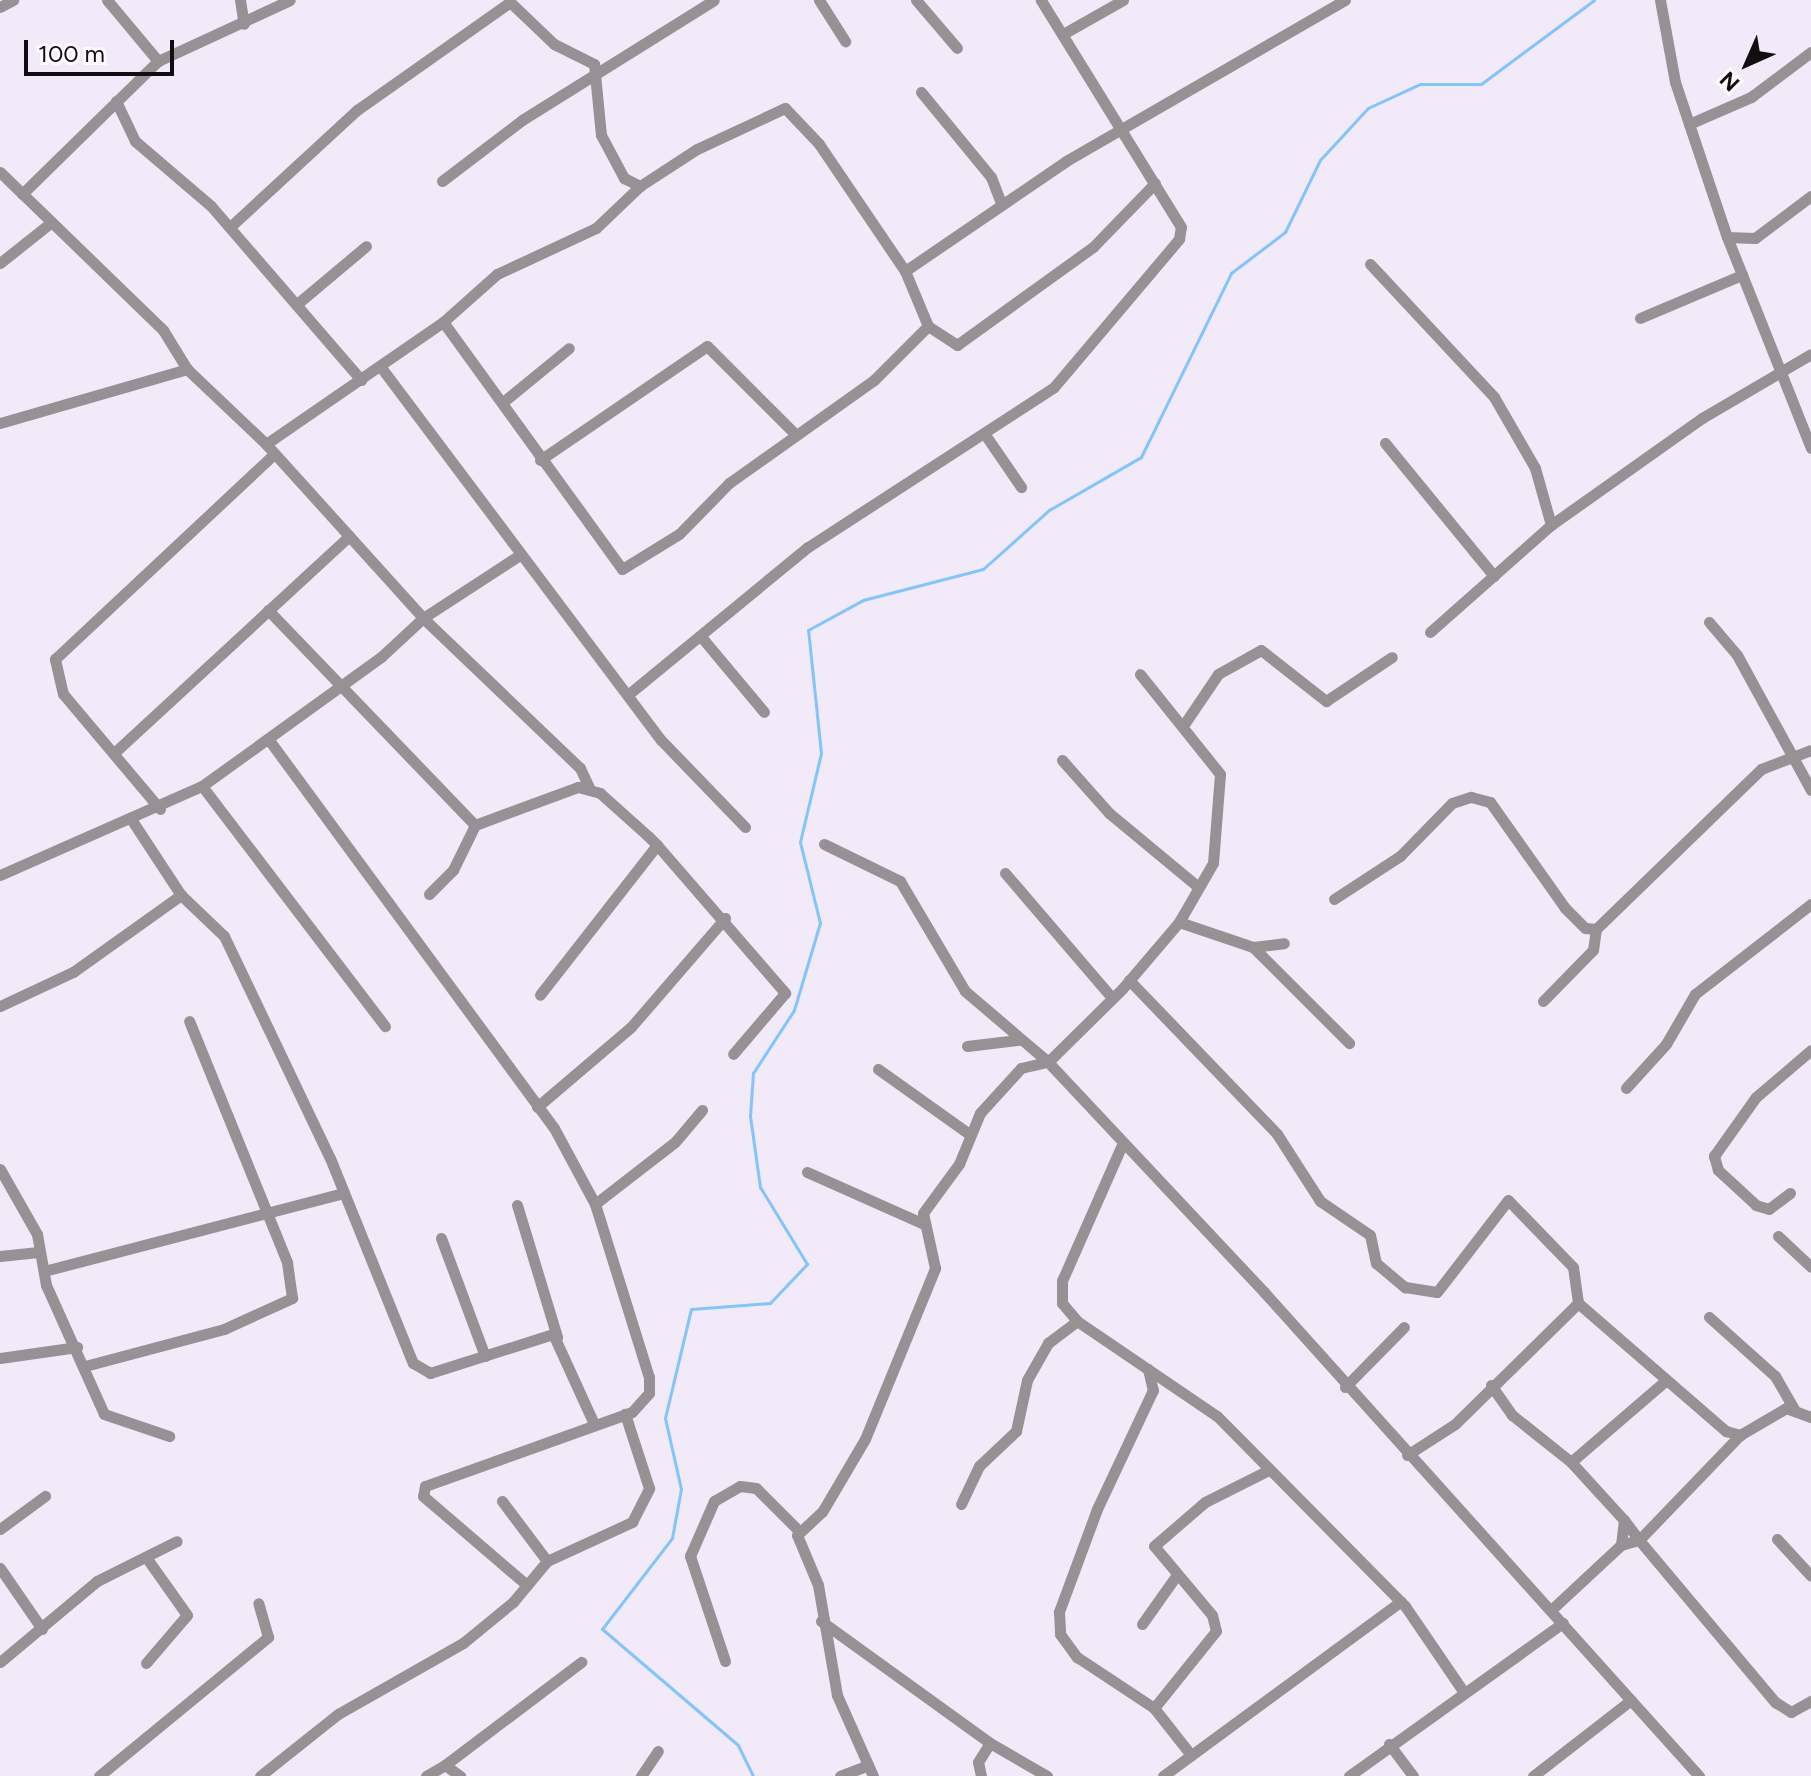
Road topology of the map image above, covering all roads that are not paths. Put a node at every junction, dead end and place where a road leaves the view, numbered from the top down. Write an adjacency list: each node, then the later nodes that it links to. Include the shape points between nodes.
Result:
1 (13, 0): 13 (street)
2 (107, 0): 20 (street)
3 (242, 0): 14 (street); 15 (street)
4 (290, 0): 14 (street)
5 (714, 0): 21 (street)
6 (819, 0): 17 (street)
7 (916, 0): 18 (street)
8 (1041, 0): 16 (street)
9 (1123, 0): 16 (street)
10 (1345, 0): 25 (street)
11 (1660, 0): 24 (street)
12 (511, 1): 21 (street, via 554,44 586,57); 34 (street, via 357,110)
13 (0, 7)
14 (260, 15): 15 (street)
15 (244, 24): 20 (street)
16 (1063, 34): 25 (street)
17 (845, 41)
18 (957, 48)
19 (1811, 52): 24 (street, via 1751,97)
20 (158, 61): 23 (street)
21 (597, 78): 27 (street, via 522,120); 29 (street, via 601,135 624,178)
22 (921, 92): 32 (street, via 991,177)
23 (116, 101): 30 (street); 34 (street, via 135,141)
24 (1689, 124): 35 (street)
25 (1124, 130): 28 (street); 32 (street)
26 (0, 172): 30 (street)
27 (442, 181)
28 (1155, 183): 44 (street, via 1093,247 957,345); 54 (street, via 1181,227 1179,239 1089,354)
29 (640, 186): 39 (street, via 697,149 785,108 819,144); 43 (street, via 596,228 507,268)
30 (22, 194): 33 (street)
31 (1811, 196): 35 (street, via 1755,238)
32 (1002, 205): 39 (street)
33 (49, 224): 37 (street); 48 (street, via 163,330)
34 (230, 227): 41 (street)
35 (1727, 237): 40 (street)
36 (366, 246): 41 (street)
37 (0, 263)
38 (1370, 264): 60 (street, via 1494,397 1535,468)
39 (905, 271): 44 (street)
40 (1742, 275): 42 (street); 49 (street)
41 (297, 304): 50 (street)
42 (1640, 318)
43 (443, 322): 47 (street); 51 (street)
44 (928, 326): 53 (street, via 874,380)
45 (569, 348): 51 (street)
46 (1811, 354): 49 (street)
47 (380, 366): 50 (street); 62 (street)
48 (187, 369): 52 (street); 57 (street)
49 (1780, 374): 56 (street); 60 (street, via 1714,410)
50 (361, 380): 57 (street)
51 (503, 402): 58 (street)
52 (0, 423)
53 (794, 433): 58 (street, via 707,346); 58 (street, via 679,534 622,569)
54 (986, 436): 59 (street); 68 (street, via 808,547)
55 (1385, 443): 63 (street)
56 (1811, 448)
57 (270, 449): 61 (street); 77 (street, via 55,659 63,694)
58 (540, 460)
59 (1021, 487)
60 (1551, 525): 63 (street)
61 (349, 536): 64 (street); 65 (street)
62 (518, 556): 65 (street); 72 (street)
63 (1494, 576): 67 (street)
64 (268, 610): 71 (street); 77 (street)
65 (423, 618): 71 (street); 81 (street, via 580,768)
66 (1709, 622): 78 (street, via 1737,655)
67 (1430, 632)
68 (703, 639): 72 (street); 73 (street)
69 (1392, 657): 74 (street, via 1326,701 1261,650 1218,674)
70 (1140, 674): 74 (street)
71 (339, 684): 75 (street); 85 (street)
72 (630, 693): 86 (street, via 661,740)
73 (764, 712)
74 (1185, 723): 91 (street, via 1220,774 1217,854)
75 (269, 740): 80 (street); 116 (street, via 435,959)
76 (1811, 750): 78 (street)
77 (114, 753): 83 (street)
78 (1795, 756): 82 (street); 98 (street, via 1761,769)
79 (1062, 760): 91 (street, via 1109,813)
80 (202, 786): 83 (street); 107 (street)
81 (589, 787): 85 (street); 88 (street)
82 (1811, 790)
83 (160, 809): 84 (street)
84 (133, 822): 90 (street); 93 (street)
85 (475, 825): 92 (street, via 453,870)
86 (745, 827)
87 (824, 844): 108 (street, via 900,881 965,991)
88 (657, 845): 96 (street); 102 (street)
89 (1005, 873): 103 (street)
90 (0, 875)
91 (1198, 887): 97 (street)
92 (429, 894)
93 (181, 895): 105 (street, via 73,972); 122 (street, via 224,936)
94 (1334, 899): 98 (street, via 1400,856 1452,803 1471,797 1490,802 1565,908 1585,928)
95 (1811, 904): 115 (street, via 1695,994 1666,1044)
96 (725, 918): 112 (street, via 785,993); 116 (street, via 631,1027)
97 (1179, 922): 100 (street); 101 (street)
98 (1596, 929): 104 (street, via 1593,950)
99 (1284, 943): 100 (street)
100 (1253, 947): 109 (street)
101 (1129, 980): 103 (street); 134 (street, via 1277,1134 1320,1201 1370,1235 1376,1263 1405,1287 1437,1292 1508,1200 1573,1267)
102 (540, 995)
103 (1112, 998): 113 (street)
104 (1543, 1001)
105 (0, 1006)
106 (189, 1021): 126 (street)
107 (385, 1026)
108 (1018, 1040): 110 (street); 113 (street)
109 (1349, 1043)
110 (967, 1046)
111 (1811, 1050): 123 (street, via 1756,1097 1714,1156 1718,1170 1756,1205 1769,1209)
112 (733, 1054)
113 (1048, 1062): 118 (street, via 1021,1068 998,1089); 119 (street)
114 (878, 1069): 118 (street)
115 (1626, 1088)
116 (537, 1107): 124 (street)
117 (702, 1110): 124 (street, via 675,1142)
118 (969, 1134): 127 (street)
119 (1121, 1147): 136 (street, via 1062,1281 1062,1303); 146 (street, via 1264,1292)
120 (0, 1169): 130 (street, via 37,1234)
121 (807, 1172): 127 (street)
122 (344, 1193): 126 (street); 140 (street, via 416,1367 430,1373)
123 (1790, 1193)
124 (595, 1204): 148 (street, via 650,1385)
125 (517, 1205): 138 (street)
126 (266, 1212): 133 (street); 142 (street, via 287,1262 292,1298 224,1329)
127 (924, 1224): 161 (street, via 937,1257 910,1333 858,1454 822,1512)
128 (1778, 1236): 132 (street)
129 (441, 1238): 140 (street)
130 (36, 1252): 131 (street); 133 (street)
131 (0, 1256)
132 (1811, 1267)
133 (44, 1271): 139 (street)
134 (1578, 1303): 144 (street); 145 (street)
135 (1709, 1317): 147 (street, via 1775,1376)
136 (1077, 1321): 143 (street); 158 (street, via 1048,1343 1027,1380 1016,1431 979,1466)
137 (1404, 1327): 146 (street)
138 (557, 1337): 140 (street); 150 (street)
139 (77, 1347): 141 (street); 142 (street)
140 (485, 1356)
141 (0, 1358)
142 (85, 1366): 152 (street, via 104,1414)
143 (1148, 1369): 155 (street, via 1217,1416); 186 (street, via 1149,1400 1107,1483 1059,1612 1060,1634 1077,1657)
144 (1664, 1382): 151 (street, via 1717,1426); 154 (street)
145 (1491, 1385): 153 (street, via 1455,1424); 154 (street, via 1512,1415)
146 (1345, 1387): 153 (street)
147 (1794, 1409): 149 (street); 151 (street)
148 (625, 1414): 150 (street); 167 (street, via 649,1488 639,1512)
149 (1811, 1417)
150 (594, 1424): 171 (street, via 423,1491)
151 (1740, 1435): 163 (street)
152 (169, 1436)
153 (1407, 1455): 174 (street)
154 (1571, 1462): 159 (street)
155 (1269, 1470): 169 (street, via 1205,1502 1157,1541); 172 (street)
156 (45, 1496): 160 (street)
157 (502, 1501): 167 (street)
158 (961, 1504)
159 (1624, 1520): 163 (street); 165 (street)
160 (0, 1529)
161 (799, 1531): 175 (street); 179 (street, via 756,1488 740,1486 714,1501 690,1556)
162 (1777, 1539): 170 (street)
163 (1639, 1540): 165 (street); 185 (street, via 1775,1702 1791,1712)
164 (177, 1541): 166 (street)
165 (1621, 1545): 174 (street)
166 (146, 1557): 178 (street, via 97,1581); 182 (street, via 187,1615)
167 (547, 1561): 171 (street)
168 (0, 1568): 178 (street)
169 (1176, 1576): 177 (street); 186 (street, via 1212,1615 1216,1631)
170 (1811, 1576)
171 (527, 1585): 194 (street, via 463,1643 338,1714)
172 (1401, 1601): 183 (street); 190 (street)
173 (258, 1603): 193 (street, via 268,1637)
174 (1551, 1610): 176 (street)
175 (821, 1621): 187 (street); 192 (street, via 837,1695)
176 (1563, 1623): 183 (street); 184 (street)
177 (1142, 1624)
178 (42, 1629): 180 (street)
179 (725, 1661)
180 (0, 1662)
181 (581, 1662): 191 (street)
182 (146, 1663)
183 (1463, 1691): 188 (street)
184 (1631, 1700): 204 (street); 205 (street)
185 (1811, 1701)
186 (1154, 1708): 190 (street)
187 (990, 1743): 199 (street, via 978,1762); 200 (street)
188 (1389, 1744): 202 (street); 203 (street)
189 (658, 1751): 197 (street)
190 (1191, 1755): 201 (street)
191 (445, 1765): 195 (street); 196 (street)
192 (870, 1770): 198 (street)
193 (99, 1776)
194 (260, 1776)
195 (426, 1776)
196 (460, 1776)
197 (641, 1776)
198 (840, 1776)
199 (981, 1776)
200 (1047, 1776)
201 (1163, 1776)
202 (1349, 1776)
203 (1413, 1776)
204 (1533, 1776)
205 (1699, 1776)

